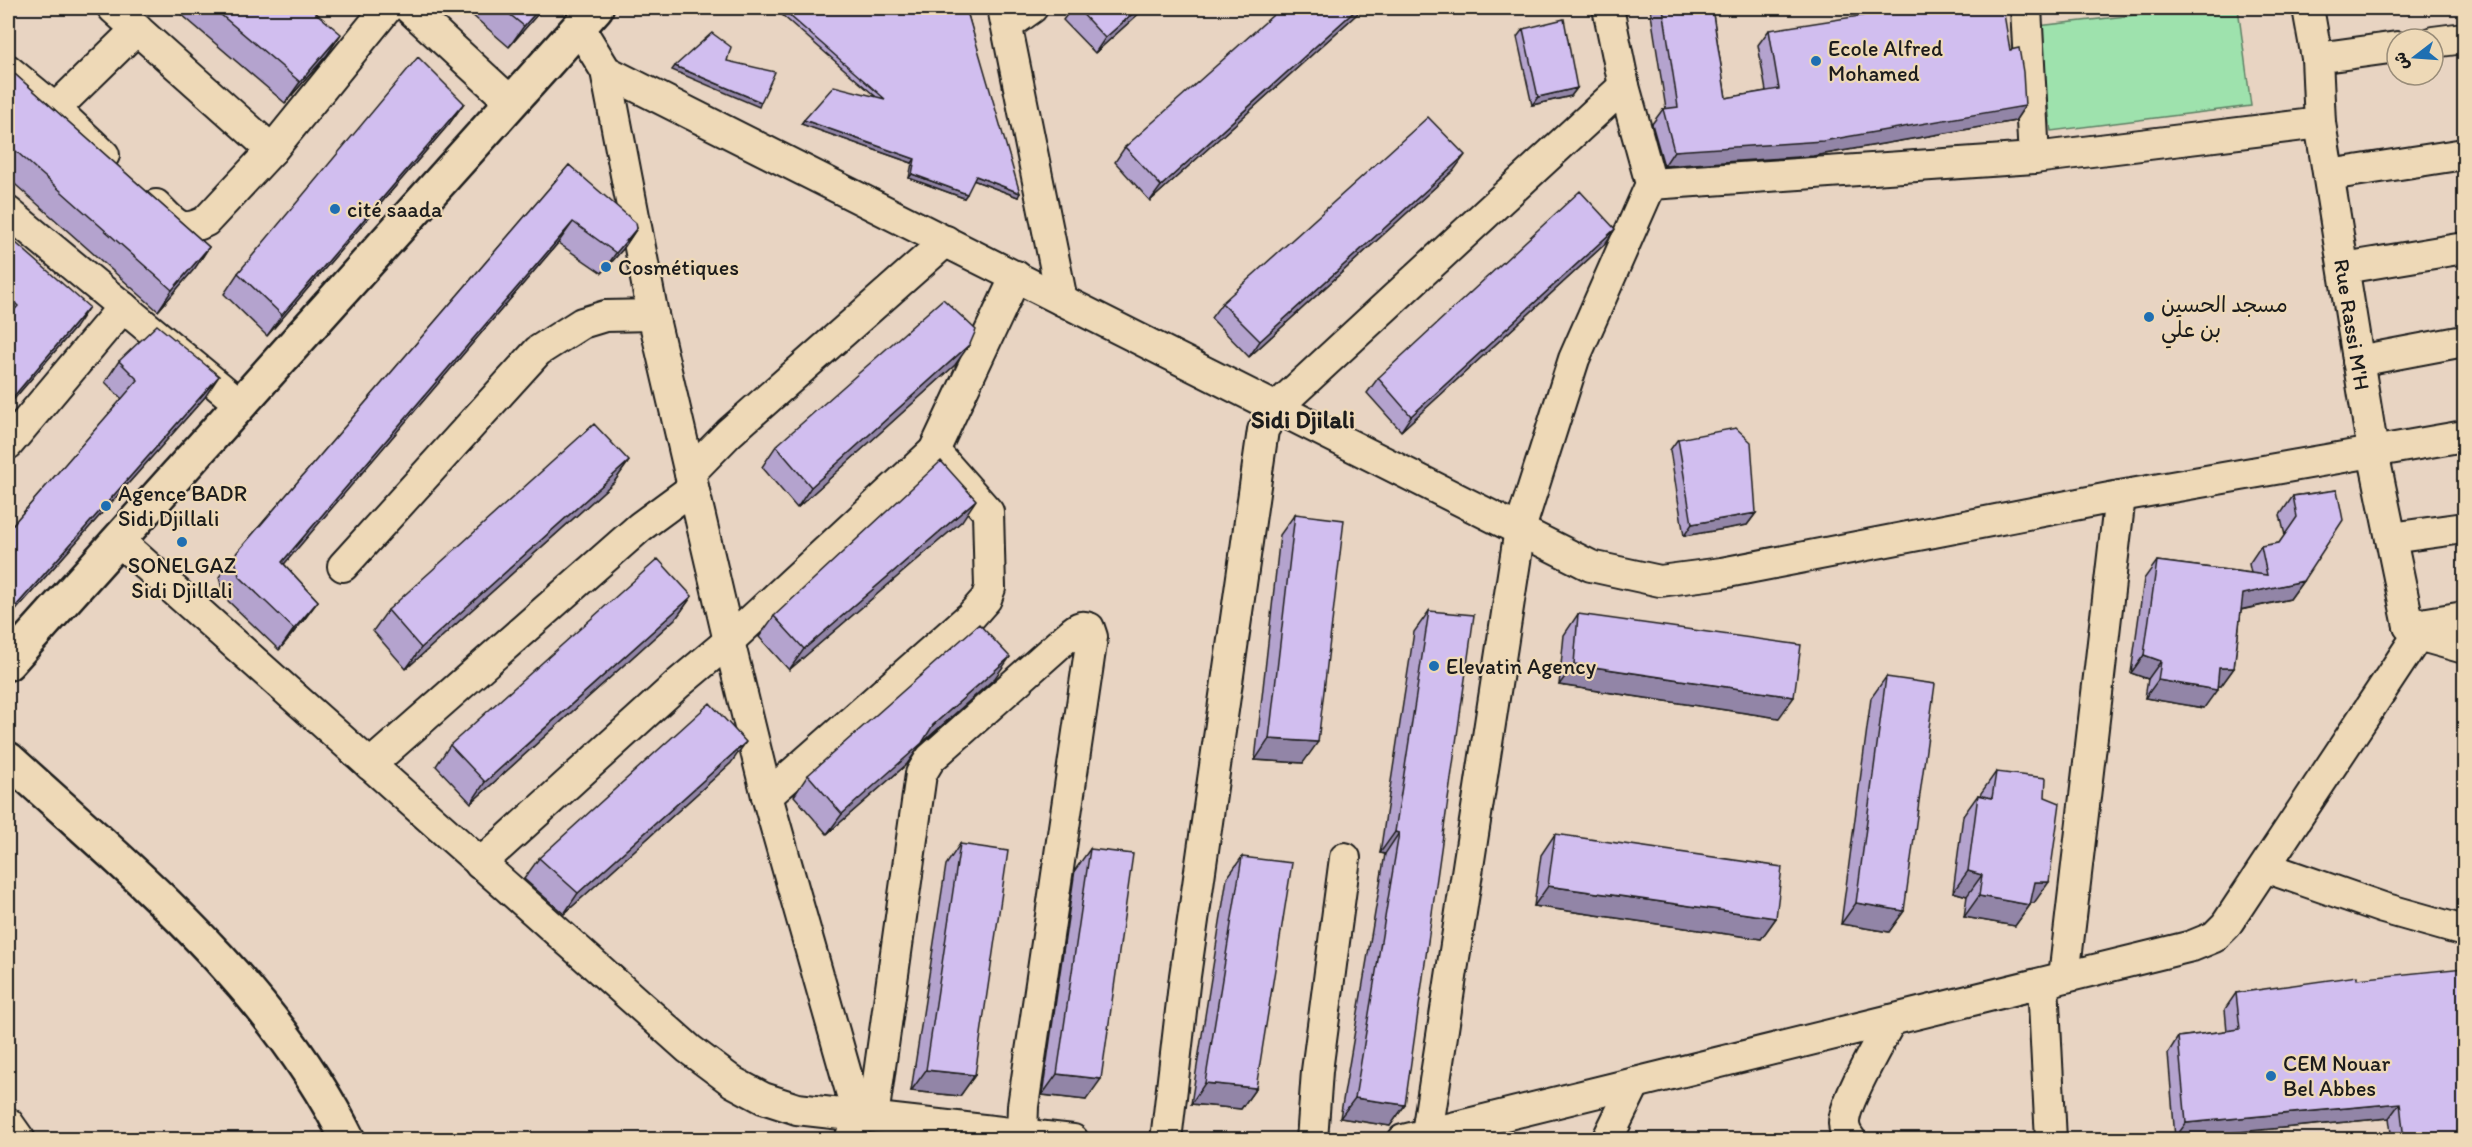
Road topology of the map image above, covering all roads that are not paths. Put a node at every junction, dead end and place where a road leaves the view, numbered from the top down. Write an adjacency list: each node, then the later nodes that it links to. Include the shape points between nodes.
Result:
1 (113, 8): 10 (street)
2 (387, 8): 21 (street)
3 (410, 8): 18 (street)
4 (1032, 8): 8 (street)
5 (1608, 8): 17 (street)
6 (2026, 8): 23 (street)
7 (2308, 8): 14 (street, Rue Rassi M'H)
8 (1006, 16): 31 (street)
9 (588, 17): 16 (street); 18 (main road)
10 (137, 29): 19 (street); 21 (street)
11 (2464, 38): 12 (street)
12 (2445, 40)
13 (2385, 48): 14 (street)
14 (2317, 57): 20 (street, Rue Rassi M'H)
15 (8, 69): 19 (street)
16 (606, 70): 27 (street); 33 (street)
17 (1624, 86): 25 (street); 37 (street)
18 (511, 102): 36 (main road)
19 (55, 109): 21 (street, via 179,227 193,228 206,221)
20 (2320, 123): 23 (street); 24 (street, Rue Rassi M'H)
21 (273, 150)
22 (2464, 154): 24 (street)
23 (2034, 158): 25 (street)
24 (2328, 175): 29 (street, Rue Rassi M'H)
25 (1651, 184): 45 (street, via 1574,359)
26 (8, 212): 32 (street)
27 (946, 241): 30 (street); 42 (street, via 729,433)
28 (2464, 248): 29 (street)
29 (2344, 268): 35 (street, Rue Rassi M'H)
30 (1016, 276): 31 (street); 40 (street)
31 (1062, 300): 37 (street)
32 (123, 307): 36 (street); 39 (street)
33 (653, 315): 42 (street); 48 (street, via 605,316 582,323 538,351)
34 (2464, 341): 35 (street)
35 (2358, 361): 41 (street, Rue Rassi M'H)
36 (240, 404): 47 (main road)
37 (1277, 407): 45 (street); 71 (street, via 1263,430 1185,976)
38 (2464, 436): 41 (street)
39 (8, 444)
40 (934, 452): 51 (street); 56 (street, via 988,512 990,588 986,599)
41 (2373, 452): 43 (street); 46 (street, Rue Rassi M'H)
42 (692, 481): 51 (street); 55 (street)
43 (2120, 496): 45 (street, via 1722,573 1660,581 1591,566); 61 (street)
44 (2464, 528): 46 (street)
45 (1520, 529): 67 (street)
46 (2391, 538): 50 (street, Rue Rassi M'H)
47 (118, 540): 53 (main road); 55 (street)
48 (343, 566)
49 (2464, 617): 50 (street)
50 (2413, 630): 52 (street); 59 (street)
51 (729, 641): 56 (street); 58 (street)
52 (2464, 648)
53 (8, 663)
54 (8, 759): 69 (main road, via 172,909 227,966 274,1021 332,1108)
55 (370, 765): 58 (street)
56 (767, 796): 65 (street)
57 (1345, 858): 72 (street, via 1317,1071)
58 (480, 864): 65 (street, via 689,1049 733,1082 763,1098)
59 (2265, 867): 60 (street); 61 (street, via 2226,926 2214,937)
60 (2464, 931)
61 (2054, 980): 62 (street); 75 (street)
62 (1891, 1020): 63 (street); 74 (street, via 1844,1120)
63 (1635, 1083): 67 (street); 73 (street)
64 (8, 1123): 68 (street)
65 (860, 1124): 66 (street); 66 (street, via 921,774 930,759 1068,636 1085,626 1092,638)
66 (1022, 1134): 70 (street)
67 (1434, 1134)
68 (20, 1140)
69 (348, 1140)
70 (1073, 1140)
71 (1166, 1140)
72 (1312, 1140)
73 (1607, 1140)
74 (1851, 1140)
75 (2051, 1140)

